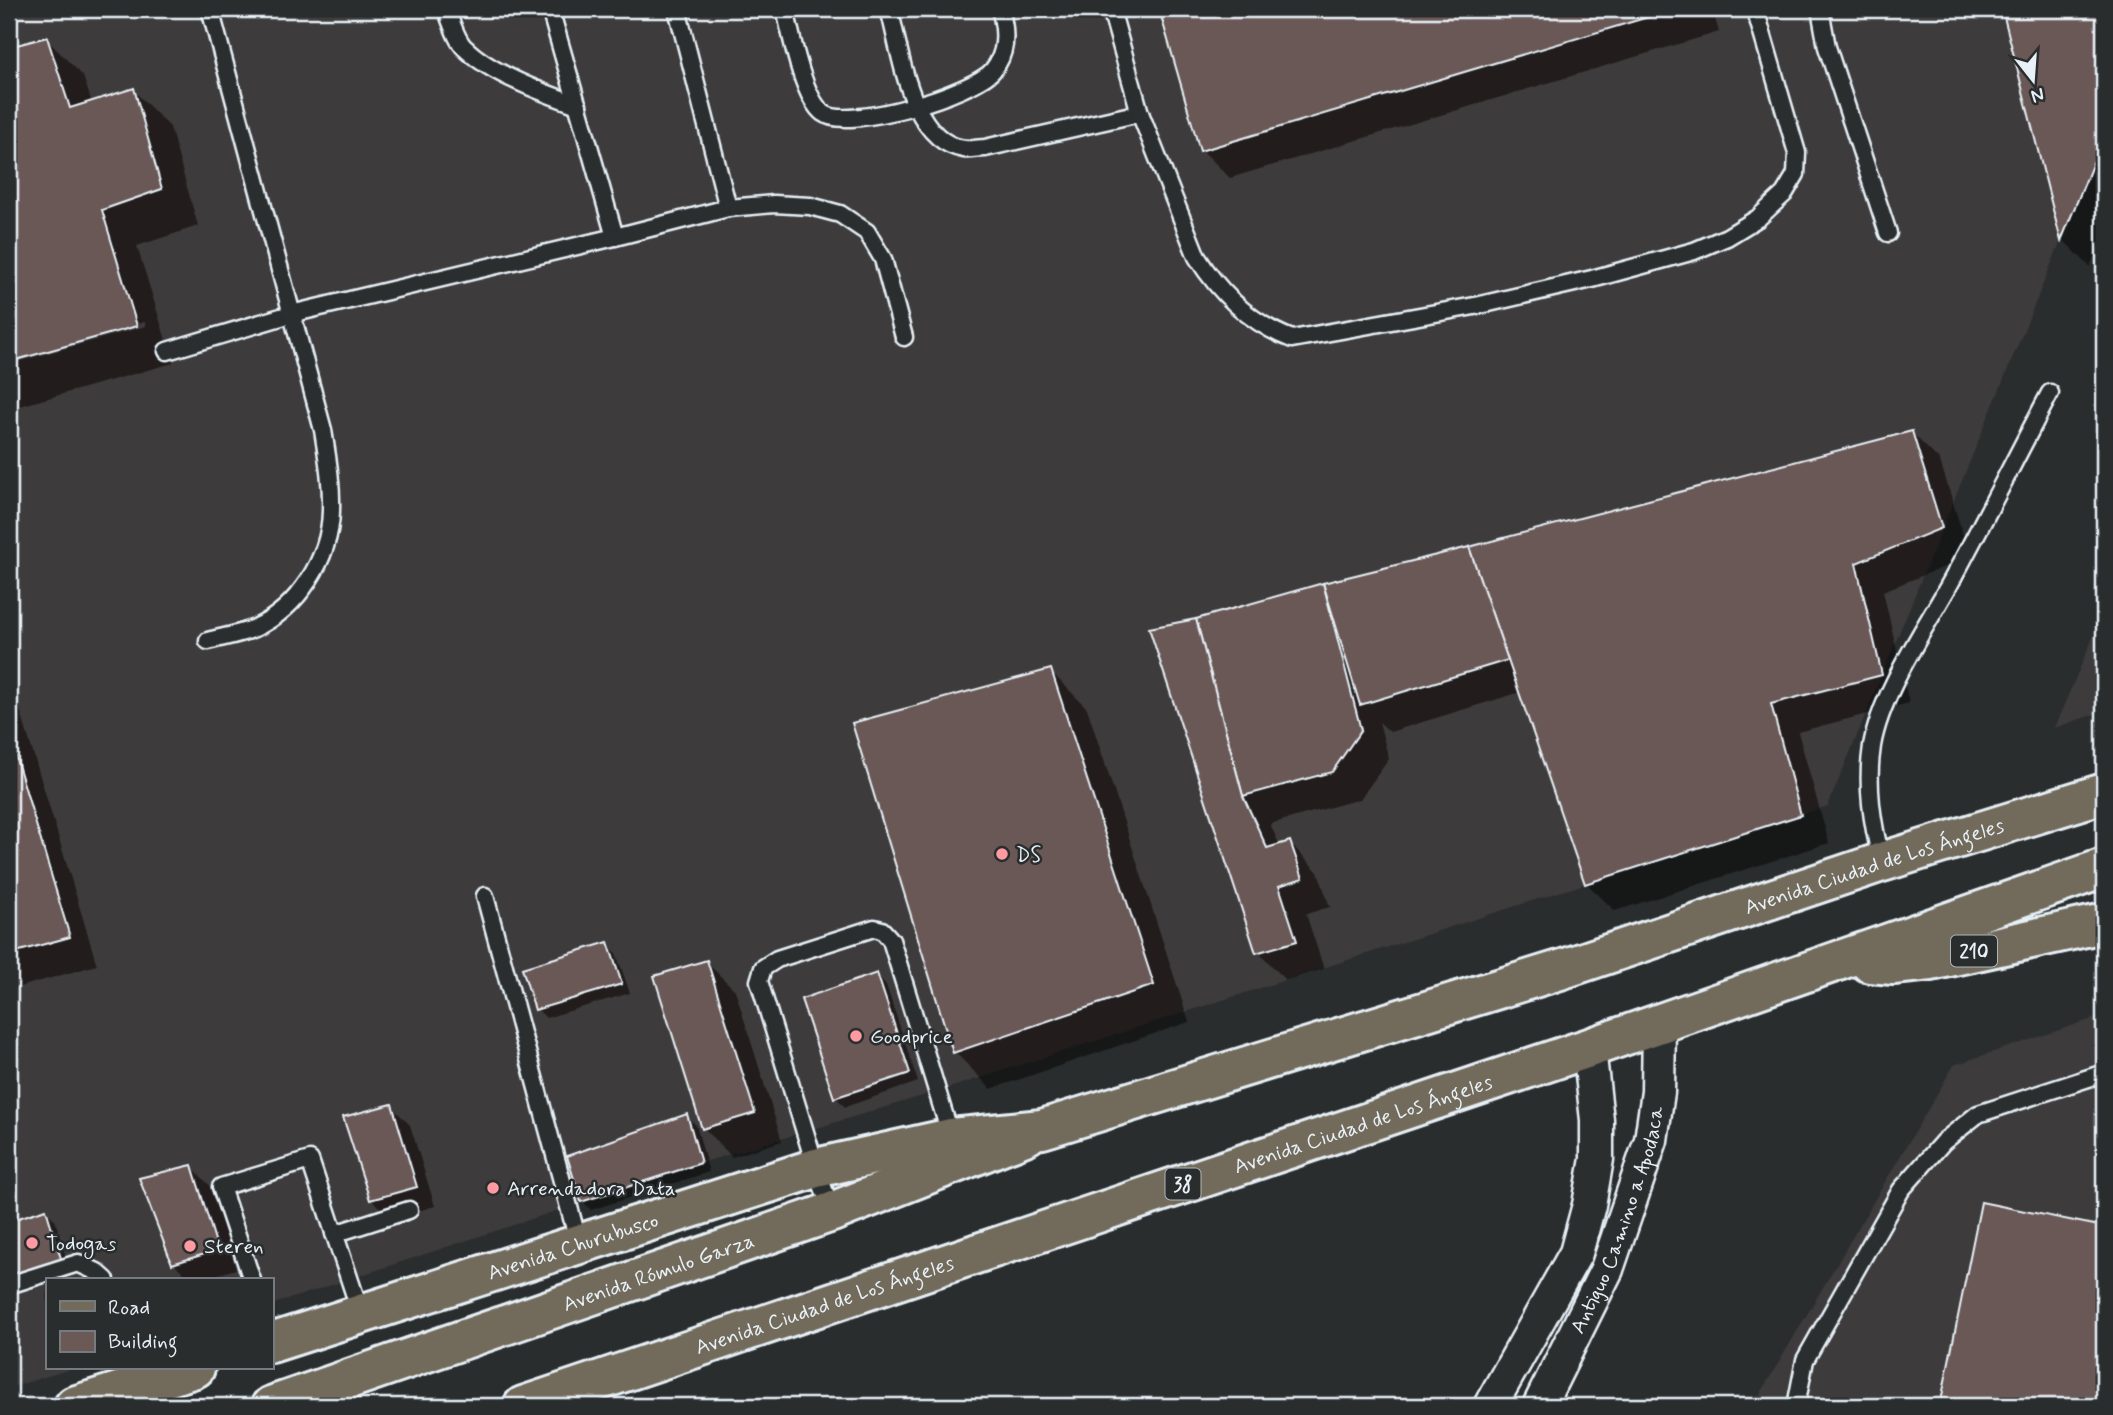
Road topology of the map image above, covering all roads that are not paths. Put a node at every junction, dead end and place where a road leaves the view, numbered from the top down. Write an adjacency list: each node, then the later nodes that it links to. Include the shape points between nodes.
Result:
1 (210, 9): 17 (lane)
2 (446, 9): 11 (lane, via 464,47 533,89)
3 (551, 9): 11 (lane)
4 (677, 9): 14 (lane)
5 (785, 9): 12 (lane, via 814,105 825,116 843,120)
6 (890, 9): 12 (lane)
7 (1000, 9): 12 (lane, via 1005,35 994,70 965,88)
8 (1111, 9): 13 (lane)
9 (1755, 9): 13 (lane, via 1797,153 1796,174 1784,194 1758,218 1694,251 1632,269 1480,305 1312,337 1292,339 1272,331 1228,299 1209,276 1197,257)
10 (1820, 9): 15 (lane, via 1827,47)
11 (578, 105): 16 (lane)
12 (915, 107): 13 (lane, via 935,135 965,150)
13 (1140, 113)
14 (728, 208): 16 (lane); 18 (lane, via 810,206 840,214 867,232 883,259)
15 (1888, 233)
16 (615, 237): 17 (lane)
17 (291, 314): 19 (lane); 21 (lane, via 327,455 331,513 327,542 302,591 282,612 254,628)
18 (904, 337)
19 (167, 351)
20 (2050, 393): 23 (lane, via 1882,713 1872,744 1869,782)
21 (208, 641)
22 (2104, 793): 23 (main road, Avenida Ciudad de Los Ángeles)
23 (1882, 862): 31 (main road, Avenida Ciudad de Los Ángeles, via 1563,969)
24 (2104, 868): 27 (main road, Avenida Ciudad de Los Ángeles)
25 (485, 896): 37 (lane)
26 (2104, 923): 27 (main road, 210, via 1931,961 1893,965)
27 (1843, 961): 28 (main road, Avenida Ciudad de Los Ángeles / 38)
28 (1659, 1024): 29 (main road, Avenida Ciudad de Los Ángeles / 38); 48 (street, Antiguo Camino a Apodaca, via 1658,1092 1651,1140 1607,1269)
29 (1589, 1048): 44 (street, Antiguo Camino a Apodaca, via 1597,1159 1576,1253); 47 (main road, Avenida Ciudad de Los Ángeles / 38)
30 (2104, 1073): 49 (lane, via 1978,1114 1943,1142 1901,1190 1805,1360)
31 (1042, 1129): 32 (main road, Avenida Churubusco)
32 (955, 1150): 33 (main road, Avenida Churubusco); 33 (lane, via 891,940 874,928 777,959 763,968 759,981); 35 (main road, Avenida Rómulo Garza)
33 (816, 1168): 35 (lane); 37 (main road, Avenida Churubusco)
34 (409, 1210): 36 (lane)
35 (832, 1212): 46 (main road, Avenida Rómulo Garza)
36 (334, 1234): 39 (lane, via 310,1160 222,1187); 41 (lane)
37 (579, 1244): 41 (main road, Avenida Churubusco)
38 (104, 1278): 40 (lane, via 78,1263)
39 (251, 1278)
40 (9, 1285)
41 (361, 1314): 42 (main road, Avenida Churubusco)
42 (273, 1342)
43 (170, 1371): 45 (main road)
44 (1485, 1404)
45 (74, 1406)
46 (271, 1406)
47 (523, 1406)
48 (1539, 1406)
49 (1796, 1406)

